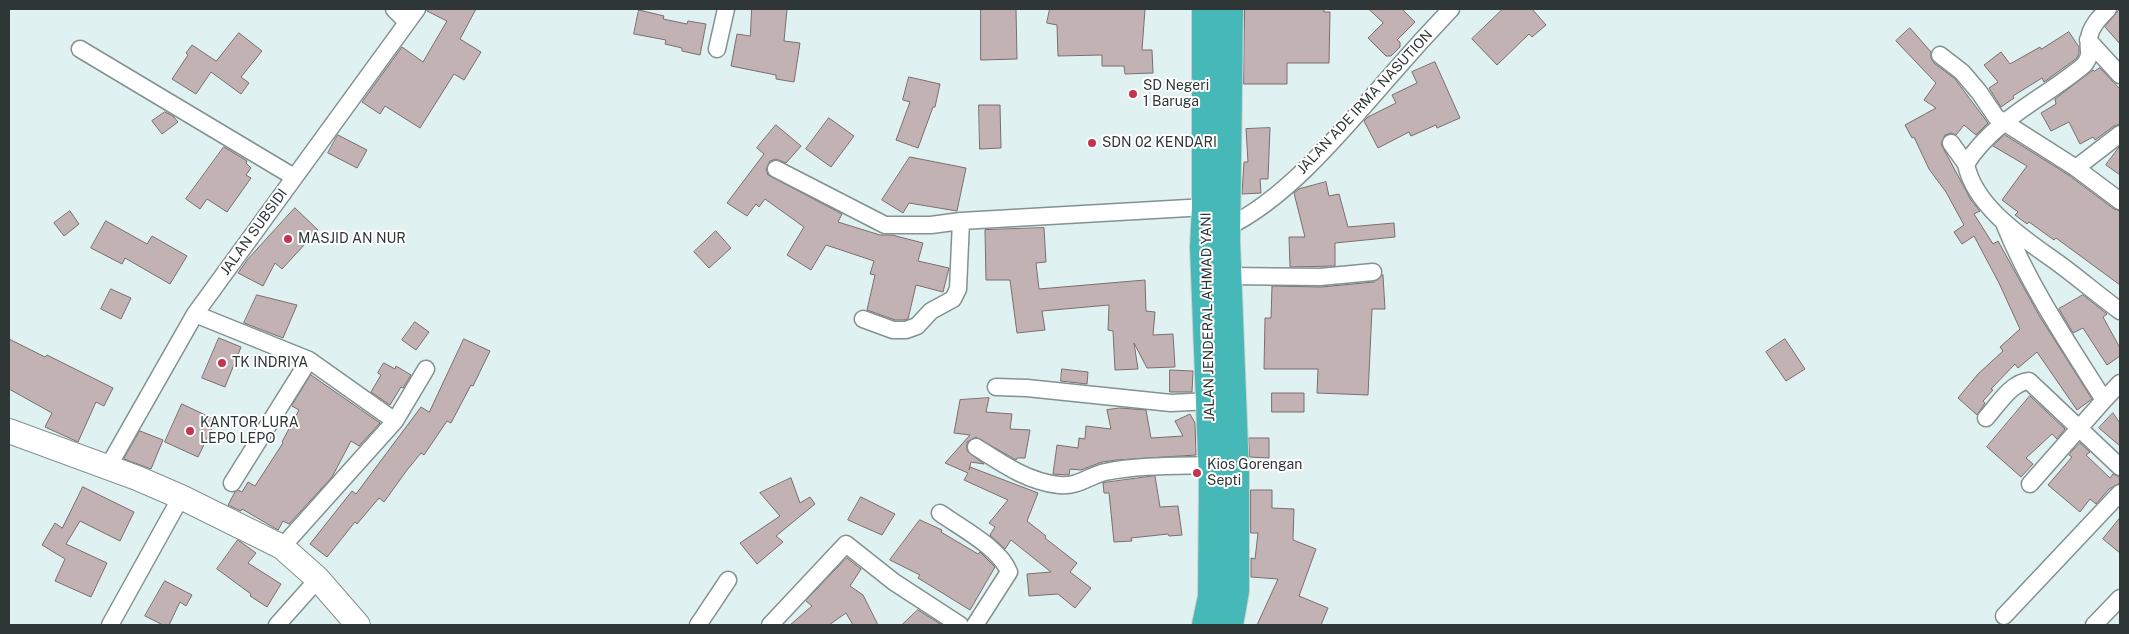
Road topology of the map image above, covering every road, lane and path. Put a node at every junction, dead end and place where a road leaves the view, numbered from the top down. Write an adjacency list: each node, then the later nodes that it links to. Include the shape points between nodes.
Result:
1 (394, 9): 7 (street)
2 (726, 9): 10 (street)
3 (1206, 9): 21 (highway, JALAN JENDERAL AHMAD YANI)
4 (1229, 9): 24 (highway, JALAN JENDERAL AHMAD YANI)
5 (1451, 9): 24 (street, JALAN ADE IRMA NASUTION, via 1298,175 1246,218)
6 (2108, 9): 8 (street, via 2098,19)
7 (412, 15): 19 (street, JALAN SUBSIDI)
8 (2088, 40): 12 (street); 13 (street, via 2090,57 2084,66)
9 (80, 49): 19 (street)
10 (717, 49)
11 (1940, 54): 13 (street, via 1962,72 1991,112)
12 (2120, 75)
13 (2004, 122): 16 (street, via 1978,147); 17 (street)
14 (2120, 134): 17 (street)
15 (1951, 144): 16 (street)
16 (1966, 164): 23 (street, via 1983,198)
17 (2076, 168): 20 (street)
18 (776, 169): 22 (street, via 885,225)
19 (294, 177): 28 (street, JALAN SUBSIDI)
20 (2120, 201)
21 (1206, 207): 22 (street); 35 (highway, JALAN JENDERAL AHMAD YANI, via 1204,247)
22 (961, 221): 29 (street, via 958,289 952,300 931,311 917,326 906,330 893,330)
23 (2004, 222): 27 (street); 34 (street, via 2029,279)
24 (1227, 226): 26 (highway, JALAN JENDERAL AHMAD YANI)
25 (1373, 272): 26 (street, via 1302,277)
26 (1227, 276): 62 (highway, JALAN JENDERAL AHMAD YANI, via 1236,474 1235,591)
27 (2120, 312)
28 (195, 314): 30 (street); 42 (street, JALAN SUBSIDI)
29 (863, 319)
30 (309, 360): 37 (street); 44 (street)
31 (426, 368): 37 (street)
32 (2120, 383): 34 (street)
33 (996, 387): 35 (street, via 1171,403)
34 (2104, 400): 38 (street)
35 (1210, 401): 41 (highway, JALAN JENDERAL AHMAD YANI)
36 (1986, 418): 38 (street, via 2013,388 2029,381)
37 (395, 422): 49 (street)
38 (2079, 429): 43 (street); 45 (street)
39 (9, 431): 42 (street)
40 (976, 447): 41 (street, via 1029,478 1060,485 1073,485 1116,470)
41 (1212, 465): 61 (highway, JALAN JENDERAL AHMAD YANI, via 1212,597)
42 (108, 467): 47 (street)
43 (2120, 467)
44 (232, 483)
45 (2030, 484)
46 (2120, 493): 53 (street)
47 (182, 497): 49 (street); 55 (street)
48 (940, 514): 60 (street, via 992,550 1006,564 1009,572)
49 (282, 547): 50 (street)
50 (318, 579): 56 (street); 57 (street)
51 (728, 580): 58 (street)
52 (2120, 598): 63 (street)
53 (2004, 616)
54 (952, 623): 59 (street, via 846,544)
55 (110, 625)
56 (277, 625)
57 (358, 625)
58 (698, 625)
59 (770, 625)
60 (975, 625)
61 (1206, 625)
62 (1229, 625)
63 (2094, 625)

